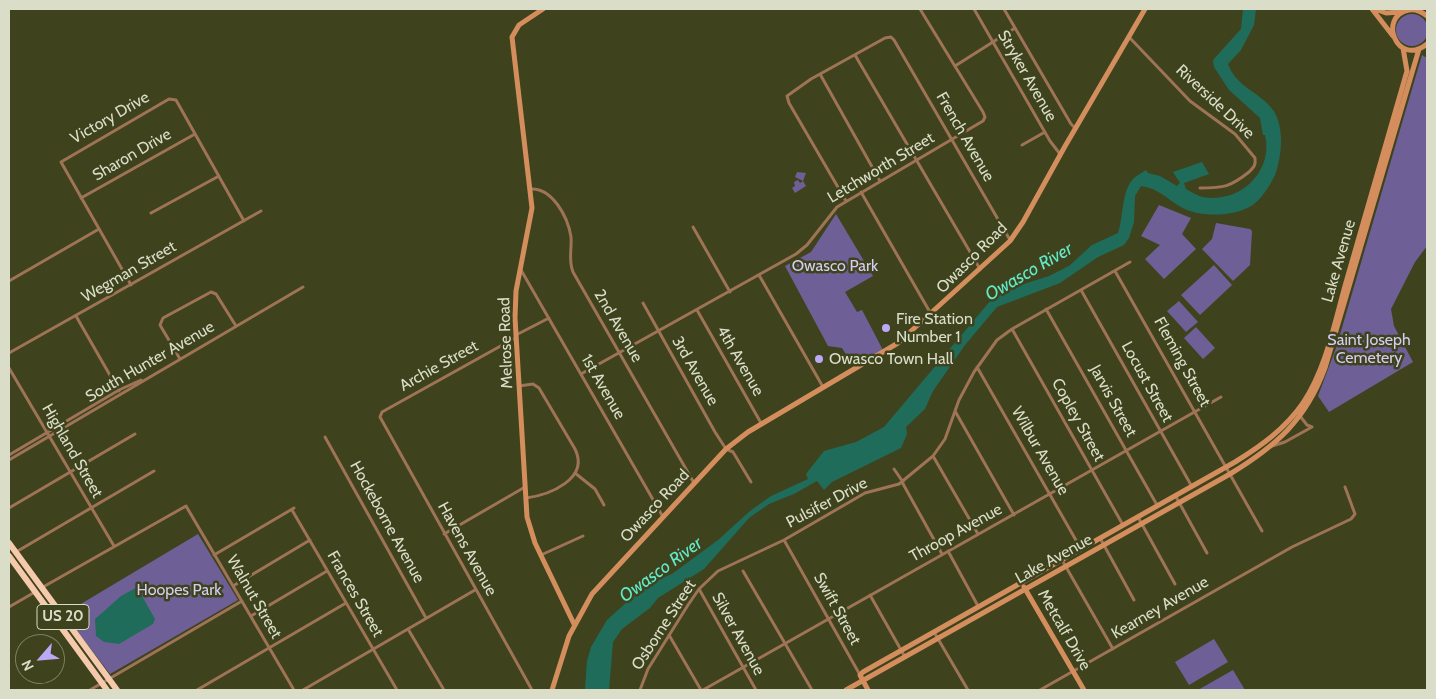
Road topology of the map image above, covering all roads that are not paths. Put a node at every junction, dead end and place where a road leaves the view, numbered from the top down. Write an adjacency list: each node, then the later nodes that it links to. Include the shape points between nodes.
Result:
1 (543, 9): 30 (main road, Melrose Road, via 519,25 512,37)
2 (920, 9): 18 (street)
3 (974, 9): 12 (street, Stryker Avenue)
4 (1004, 9): 9 (street)
5 (1145, 9): 10 (main road, Owasco Road)
6 (1374, 9): 7 (main road, via 1386,13); 11 (main road)
7 (1404, 12): 8 (main road, via 1416,10); 11 (main road, via 1393,23)
8 (1427, 16)
9 (1015, 28): 12 (street); 20 (street)
10 (1128, 37): 20 (main road, Owasco Road); 29 (street, Riverside Drive, via 1190,100 1235,134 1255,158 1254,166 1238,181 1222,188)
11 (1394, 39): 14 (main road)
12 (992, 41): 18 (street); 21 (street, Stryker Avenue)
13 (1427, 44): 15 (main road)
14 (1403, 48): 15 (main road); 79 (main road, Lake Avenue, via 1406,74 1318,374 1296,412)
15 (1420, 48): 16 (main road); 72 (main road, Lake Avenue, via 1325,368)
16 (1427, 52)
17 (856, 55): 19 (street); 23 (street, French Avenue, via 887,37 893,38); 26 (street)
18 (955, 66): 23 (street, Letchworth Street, via 985,117)
19 (820, 74): 28 (street); 33 (street, via 791,92 788,99)
20 (1075, 128): 25 (main road, Owasco Road)
21 (1045, 132): 24 (street); 25 (street, Stryker Avenue)
22 (195, 134): 27 (street); 32 (street, Sharon Drive); 32 (street, Victory Drive, via 174,98 63,159 61,162)
23 (952, 140): 26 (street, Letchworth Street); 39 (street, French Avenue)
24 (1022, 145)
25 (1060, 154): 39 (main road, Owasco Road)
26 (916, 160): 28 (street, Letchworth Street); 41 (street)
27 (219, 176): 35 (street); 36 (street)
28 (880, 181): 31 (street, Letchworth Street)
29 (1200, 188)
30 (530, 189): 42 (main road, Melrose Road, via 531,218); 60 (street, 2nd Avenue, via 543,190 563,215 570,233 572,269)
31 (861, 192): 33 (street, Letchworth Street); 53 (street)
32 (81, 198): 38 (street)
33 (846, 201): 44 (street, Letchworth Street, via 829,214 807,245)
34 (261, 211): 36 (street, Wegman Street)
35 (151, 213)
36 (244, 221): 46 (street, Wegman Street)
37 (693, 227): 49 (street)
38 (99, 229): 45 (street); 46 (street)
39 (1010, 241): 41 (main road, Owasco Road)
40 (1130, 262): 43 (street, Pulsifer Drive)
41 (981, 269): 53 (main road, Owasco Road)
42 (520, 270): 55 (street, 1st Avenue); 59 (main road, Melrose Road, via 515,301)
43 (1115, 270): 48 (street, Pulsifer Drive); 71 (street, Fleming Street)
44 (759, 275): 49 (street, Letchworth Street); 67 (street)
45 (9, 281)
46 (131, 285): 54 (street, Wegman Street)
47 (303, 287): 56 (street, South Hunter Avenue)
48 (1081, 290): 52 (street, Pulsifer Drive); 75 (street, Locust Street)
49 (730, 292): 51 (street, Letchworth Street)
50 (643, 303): 58 (street, 3rd Avenue)
51 (697, 310): 58 (street, Letchworth Street); 74 (street, 4th Avenue)
52 (1046, 310): 57 (street, Pulsifer Drive); 82 (street, Jarvis Street)
53 (931, 314): 67 (main road, Owasco Road, via 888,350)
54 (76, 316): 61 (street, Wegman Street); 68 (street)
55 (549, 318): 59 (street, Archie Street); 65 (street, 1st Avenue)
56 (236, 326): 62 (street, South Hunter Avenue); 62 (street, via 216,294 211,292 164,318 160,325)
57 (1012, 329): 63 (street, Pulsifer Drive, via 997,340); 88 (street, Copley Street)
58 (658, 332): 60 (street, Letchworth Street); 81 (street, 3rd Avenue)
59 (515, 337): 66 (main road, Melrose Road); 73 (street, Archie Street, via 382,412)
60 (620, 353): 65 (street, Letchworth Street); 95 (street, 2nd Avenue)
61 (9, 354)
62 (180, 359): 68 (street, South Hunter Avenue)
63 (978, 367): 70 (street, Pulsifer Drive, via 966,384); 99 (street, Wilbur Avenue)
64 (9, 368): 76 (street, Highland Street)
65 (581, 374): 108 (street, 1st Avenue)
66 (519, 386): 91 (street, via 535,385 544,395 577,454); 97 (main road, Melrose Road)
67 (824, 388): 74 (main road, Owasco Road)
68 (120, 392): 76 (street, South Hunter Avenue)
69 (1221, 397): 71 (street, Throop Avenue)
70 (955, 411): 84 (street, Pulsifer Drive, via 945,439); 107 (street)
71 (1195, 412): 75 (street, Throop Avenue); 86 (street, Fleming Street)
72 (1300, 416): 80 (main road, Lake Avenue); 80 (street, Lake Avenue, via 1312,427)
73 (380, 419): 113 (street, Havens Avenue)
74 (762, 424): 81 (main road, Owasco Road)
75 (1160, 431): 82 (street, Throop Avenue); 96 (street, Locust Street)
76 (48, 434): 83 (street, South Hunter Avenue); 85 (street, South Hunter Avenue); 90 (street, Highland Street)
77 (135, 434): 90 (street)
78 (325, 437): 150 (street, Hockeborne Avenue)
79 (1268, 441): 80 (street); 86 (main road, Lake Avenue)
80 (1272, 446): 92 (main road, Lake Avenue)
81 (726, 449): 93 (street, via 732,450); 95 (main road, Owasco Road)
82 (1126, 450): 88 (street, Throop Avenue); 104 (street, Jarvis Street)
83 (9, 455)
84 (934, 456): 94 (street, Pulsifer Drive); 114 (street)
85 (9, 460)
86 (1226, 466): 92 (street, Fleming Street); 96 (main road, Lake Avenue)
87 (894, 469): 94 (street)
88 (1092, 470): 99 (street, Throop Avenue); 111 (street, Copley Street)
89 (154, 471): 106 (street)
90 (70, 472): 105 (street); 106 (street, Highland Street)
91 (575, 473): 101 (street, via 557,490); 103 (street, via 594,489)
92 (1230, 474): 102 (main road, Lake Avenue); 112 (street, Fleming Street)
93 (751, 482)
94 (902, 482): 118 (street, Pulsifer Drive, via 865,493); 126 (street)
95 (694, 483): 108 (main road, Owasco Road)
96 (1191, 485): 100 (main road, Lake Avenue)
97 (525, 486): 101 (main road, Melrose Road); 113 (street)
98 (1345, 487): 160 (street, Kearney Avenue, via 1355,514 1351,519 1292,548)
99 (1050, 494): 107 (street, Throop Avenue); 122 (street, Wilbur Avenue)
100 (1175, 495): 102 (street); 104 (main road, Lake Avenue)
101 (526, 498): 128 (main road, Melrose Road, via 529,529)
102 (1179, 502): 110 (main road, Lake Avenue); 125 (street)
103 (604, 505)
104 (1157, 505): 109 (main road, Lake Avenue)
105 (9, 508)
106 (91, 508): 121 (street, Highland Street); 124 (street)
107 (1014, 515): 114 (street, Throop Avenue)
108 (663, 516): 152 (main road, Owasco Road, via 592,594)
109 (1138, 516): 110 (street); 111 (main road, Lake Avenue)
110 (1141, 523): 120 (main road, Lake Avenue); 136 (street)
111 (1123, 525): 116 (main road, Lake Avenue)
112 (1262, 531)
113 (444, 534): 141 (street, Havens Avenue)
114 (978, 534): 123 (street, Throop Avenue)
115 (583, 536): 128 (street)
116 (1100, 538): 120 (street); 122 (main road, Lake Avenue)
117 (310, 540): 127 (street, Frances Street, via 293,509); 134 (street, Frances Street); 137 (street)
118 (784, 540): 131 (street, Pulsifer Drive); 151 (street, Swift Street)
119 (9, 543): 124 (highway, US 20)
120 (1104, 545): 132 (main road, Lake Avenue); 144 (street)
121 (114, 546): 127 (street, Walnut Street, via 183,506 187,507); 138 (street)
122 (1081, 548): 130 (main road, Lake Avenue)
123 (948, 551): 126 (street, Throop Avenue); 147 (street)
124 (16, 553): 129 (street); 138 (highway, US 20)
125 (1207, 553)
126 (942, 554): 143 (street, Throop Avenue)
127 (214, 555): 137 (street, Walnut Street)
128 (541, 555): 152 (main road, Melrose Road)
129 (9, 556): 142 (highway, US 20)
130 (1062, 559): 132 (street); 135 (main road, Lake Avenue)
131 (738, 562): 139 (street, Osborne Street, via 718,571)
132 (1066, 566): 140 (main road, Lake Avenue); 160 (street)
133 (743, 570): 157 (street)
134 (328, 571): 146 (street, Frances Street); 149 (street)
135 (1021, 582): 140 (main road, Metcalf Drive); 147 (main road, Lake Avenue)
136 (1175, 584)
137 (233, 586): 145 (street, Walnut Street)
138 (42, 588): 142 (street); 166 (highway, US 20)
139 (699, 589): 155 (street, Osborne Street); 163 (street, Silver Avenue)
140 (1026, 589): 156 (main road, Lake Avenue); 164 (main road, Metcalf Drive)
141 (475, 590): 150 (street); 177 (street, Havens Avenue)
142 (35, 592): 148 (street); 168 (highway, US 20)
143 (870, 595): 151 (street, Throop Avenue); 161 (street)
144 (1134, 600)
145 (242, 601): 149 (street, Walnut Street); 166 (street)
146 (346, 602): 158 (street); 159 (street, Frances Street)
147 (978, 606): 154 (main road, Lake Avenue)
148 (9, 607)
149 (251, 616): 158 (street, Walnut Street)
150 (426, 618): 153 (street)
151 (828, 619): 157 (street, Throop Avenue); 165 (street, Swift Street)
152 (574, 624): 178 (main road, Owasco Road)
153 (408, 629): 159 (street); 176 (street)
154 (934, 632): 156 (street); 161 (main road, Lake Avenue)
155 (669, 635): 179 (street, Osborne Street, via 648,669); 180 (street)
156 (938, 638): 162 (main road, Lake Avenue); 185 (street)
157 (785, 643): 163 (street, Throop Avenue); 182 (street)
158 (269, 648): 172 (street); 173 (street, Walnut Street)
159 (373, 649): 174 (street); 175 (street, Frances Street)
160 (1113, 649): 164 (street, Kearney Avenue)
161 (902, 650): 162 (street); 165 (main road, Lake Avenue)
162 (905, 657): 167 (main road, Lake Avenue)
163 (743, 668): 180 (street, Throop Avenue); 181 (street, Silver Avenue)
164 (1073, 672): 186 (street, Kearney Avenue); 187 (main road, Metcalf Drive)
165 (860, 675): 167 (main road, Swift Street)
166 (109, 679): 168 (street); 171 (highway, US 20)
167 (863, 681): 183 (main road, Lake Avenue); 184 (main road, Swift Street)
168 (102, 683): 169 (street); 170 (highway, US 20)
169 (90, 690)
170 (107, 690)
171 (117, 690)
172 (197, 690)
173 (294, 690)
174 (303, 690)
175 (396, 690)
176 (444, 690)
177 (532, 690)
178 (552, 690)
179 (640, 690)
180 (702, 690)
181 (756, 690)
182 (812, 690)
183 (846, 690)
184 (868, 690)
185 (968, 690)
186 (1040, 690)
187 (1084, 690)

